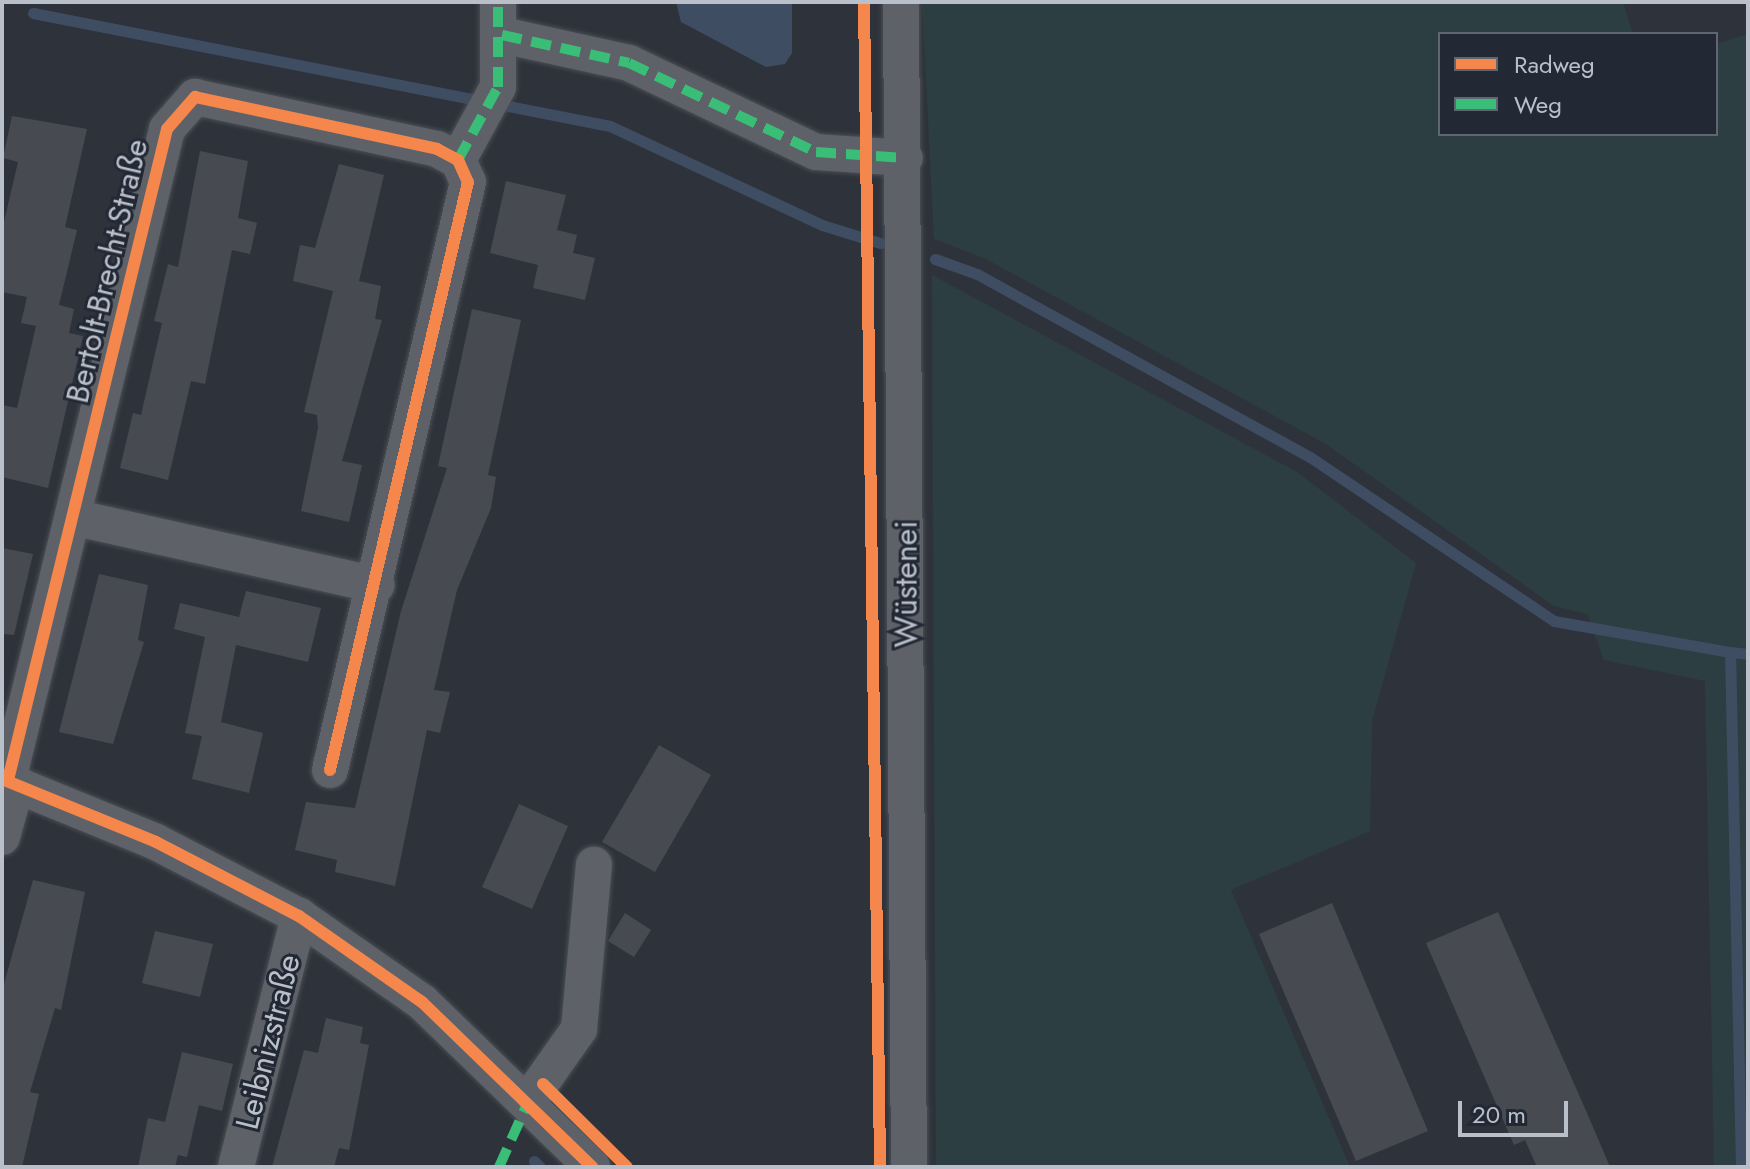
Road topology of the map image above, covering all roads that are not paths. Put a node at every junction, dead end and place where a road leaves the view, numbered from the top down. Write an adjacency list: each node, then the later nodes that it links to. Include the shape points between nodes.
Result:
1 (901, 2): 3 (street, Wüstenei)
2 (500, 18): 3 (street, via 629,63 816,152); 4 (street, via 492,103)
3 (905, 158): 15 (street, Wüstenei)
4 (458, 160): 5 (street, Bertolt-Brecht-Straße, via 195,97 184,103 167,129); 6 (street, via 468,182)
5 (77, 518): 6 (street); 8 (street, Bertolt-Brecht-Straße)
6 (377, 585): 7 (street)
7 (330, 770)
8 (9, 781): 9 (street); 11 (street, via 156,842)
9 (2, 837)
10 (594, 865): 12 (street, via 579,1029)
11 (299, 916): 12 (street, via 422,1002); 13 (street, Leibnizstraße)
12 (529, 1100): 14 (street)
13 (236, 1167)
14 (592, 1167)
15 (909, 1167)

